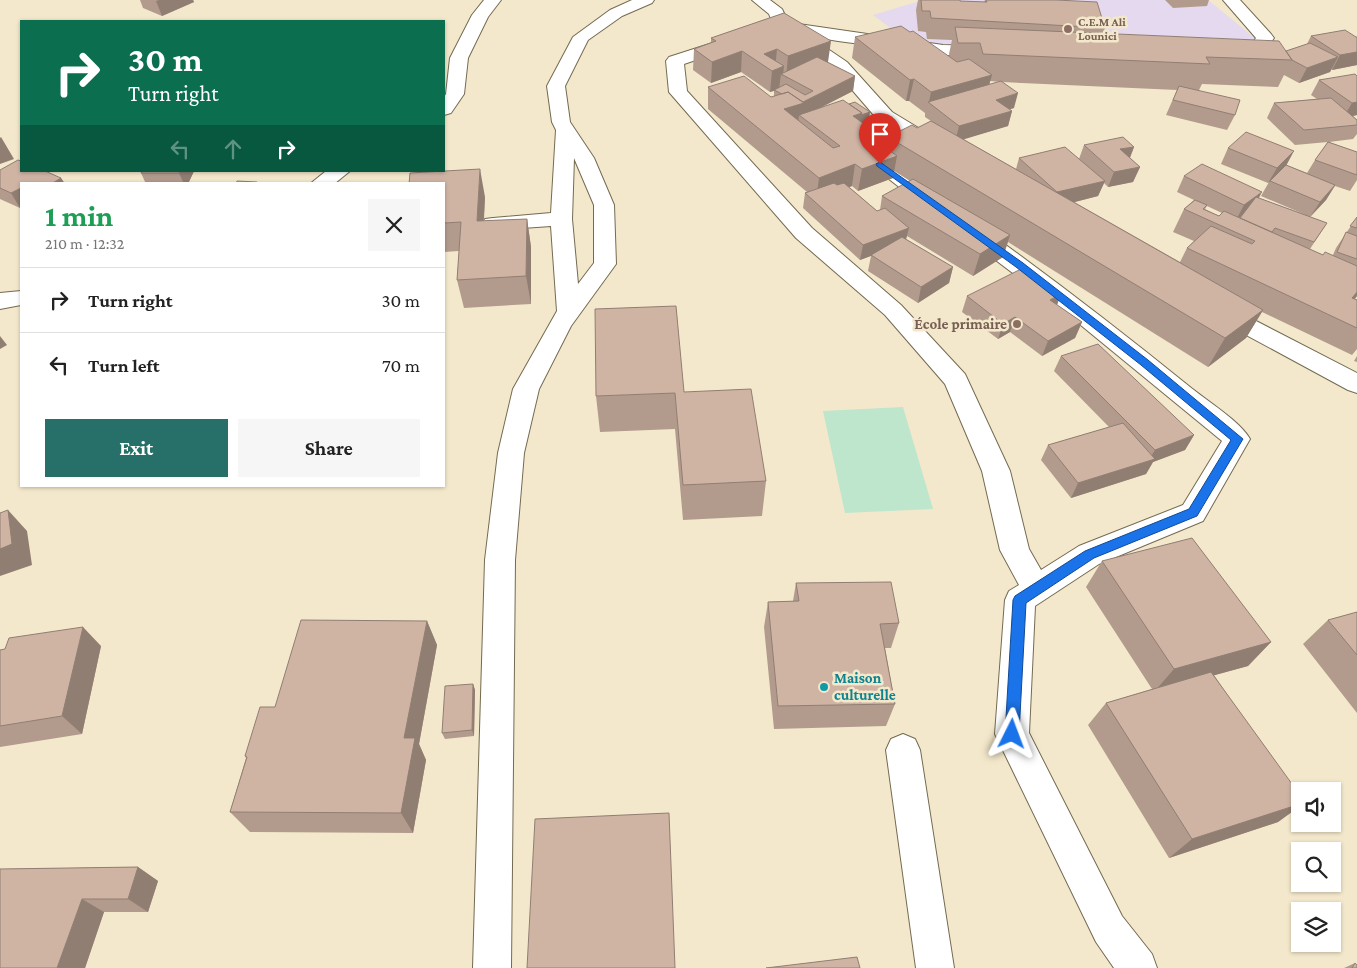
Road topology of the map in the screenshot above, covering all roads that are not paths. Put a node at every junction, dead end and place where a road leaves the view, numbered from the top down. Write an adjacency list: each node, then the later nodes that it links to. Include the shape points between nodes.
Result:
1 (493, 0): 8 (street, via 480,15 460,58 455,94)
2 (646, 0): 10 (street, via 616,13 581,37 556,86)
3 (760, 0): 5 (street, via 776,12)
4 (1231, 0): 7 (street, via 1265,38 1255,51)
5 (781, 25): 6 (street, via 943,50); 9 (street, via 841,66); 21 (street, via 675,60 678,92 804,233 893,310 956,380 996,471 1015,550)
6 (1001, 51)
7 (1210, 52)
8 (445, 108)
9 (885, 116): 11 (street); 21 (street, via 875,150 880,164 1020,265 1237,439 1193,513 1089,555)
10 (566, 129): 14 (street); 19 (street, via 584,158 604,205 605,264)
11 (958, 160)
12 (338, 172): 13 (street)
13 (323, 182)
14 (561, 219): 15 (street); 19 (street)
15 (493, 224)
16 (20, 298): 17 (street)
17 (0, 301)
18 (1201, 301): 20 (street)
19 (569, 313): 23 (street, via 526,389 511,453 500,560)
20 (1357, 384)
21 (1036, 590): 25 (street, via 1020,600 1012,734 1109,929)
22 (903, 750): 24 (street)
23 (492, 968)
24 (935, 968)
25 (1138, 968)

